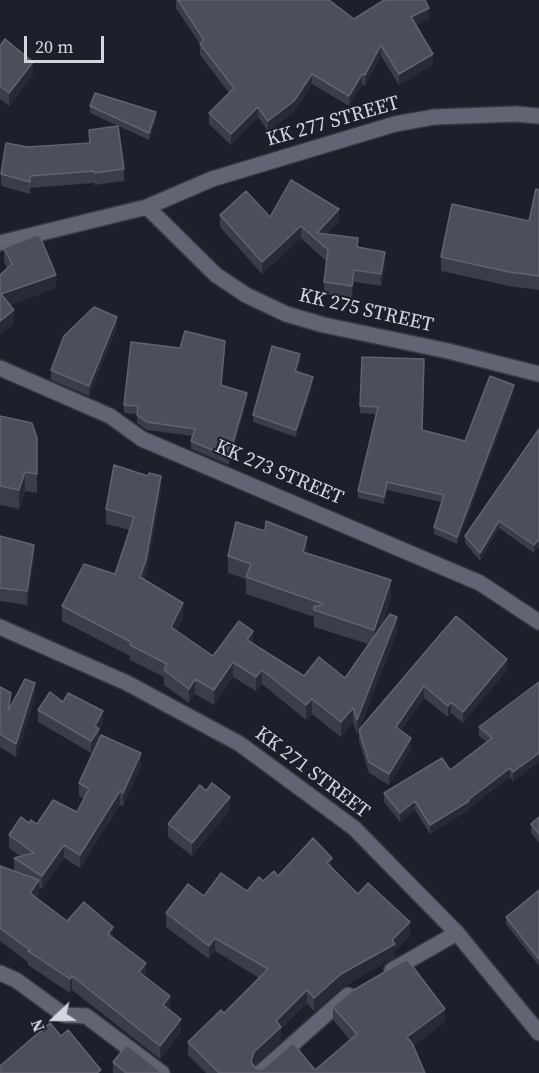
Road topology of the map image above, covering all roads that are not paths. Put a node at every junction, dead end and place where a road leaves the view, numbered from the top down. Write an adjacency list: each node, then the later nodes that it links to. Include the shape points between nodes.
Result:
1 (539, 116): 2 (street, KK 277 STREET, via 434,117 396,124 212,179)
2 (147, 207): 3 (street, KK 277 STREET); 5 (street, KK 275 STREET, via 216,275 286,314)
3 (0, 243)
4 (0, 368): 6 (street, KK 273 STREET, via 110,416 142,438 480,583)
5 (539, 374)
6 (539, 622)
7 (3, 633): 8 (street, KK 271 STREET, via 128,683 240,744 354,828)
8 (457, 933): 10 (street, KK 271 STREET); 12 (street, via 346,996)
9 (0, 973): 11 (street, via 64,1015 86,1016)
10 (539, 1033)
11 (162, 1073)
12 (260, 1073)

